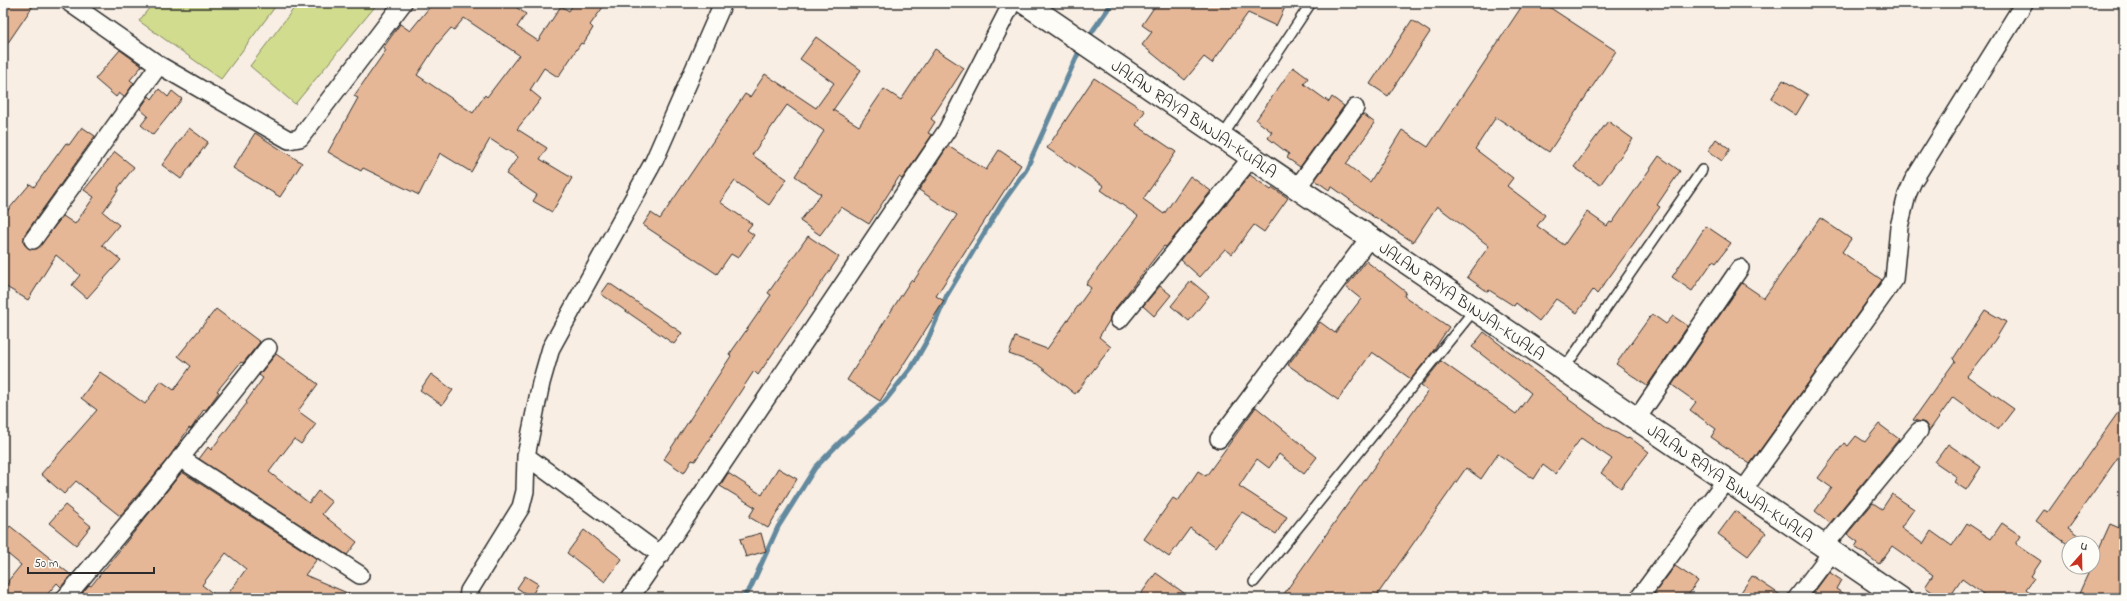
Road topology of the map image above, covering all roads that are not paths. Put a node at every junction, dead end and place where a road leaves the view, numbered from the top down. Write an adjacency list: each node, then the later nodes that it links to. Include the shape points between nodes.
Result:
1 (70, 3): 8 (street)
2 (403, 3): 8 (street, via 300,138 289,140)
3 (723, 3): 24 (street, via 654,161 551,348)
4 (1012, 3): 28 (street, via 947,130)
5 (1025, 3): 10 (main road, JALAN RAYA BINJAI-KUALA)
6 (1311, 3): 10 (lane)
7 (2024, 3): 26 (street, via 1913,181 1899,227 1894,280)
8 (159, 65): 15 (street)
9 (1355, 108): 13 (street)
10 (1222, 137): 11 (main road, JALAN RAYA BINJAI-KUALA)
11 (1252, 157): 13 (main road, JALAN RAYA BINJAI-KUALA); 18 (street)
12 (1702, 170): 20 (lane)
13 (1297, 188): 14 (main road, JALAN RAYA BINJAI-KUALA)
14 (1370, 237): 17 (main road, JALAN RAYA BINJAI-KUALA); 23 (street)
15 (33, 240)
16 (1740, 268): 21 (street)
17 (1475, 309): 20 (main road, JALAN RAYA BINJAI-KUALA); 30 (lane)
18 (1119, 320)
19 (268, 348): 25 (street)
20 (1564, 369): 21 (main road, JALAN RAYA BINJAI-KUALA)
21 (1636, 420): 26 (main road, JALAN RAYA BINJAI-KUALA)
22 (1919, 431): 27 (street)
23 (1219, 439)
24 (526, 456): 28 (street); 32 (street, via 525,491 521,507 469,591)
25 (180, 458): 29 (street); 31 (street)
26 (1734, 486): 27 (main road, JALAN RAYA BINJAI-KUALA); 34 (street)
27 (1828, 549): 35 (street); 36 (main road, JALAN RAYA BINJAI-KUALA)
28 (661, 554): 33 (street)
29 (360, 575)
30 (1254, 582)
31 (65, 598)
32 (468, 598)
33 (630, 598)
34 (1639, 598)
35 (1797, 598)
36 (1900, 598)

